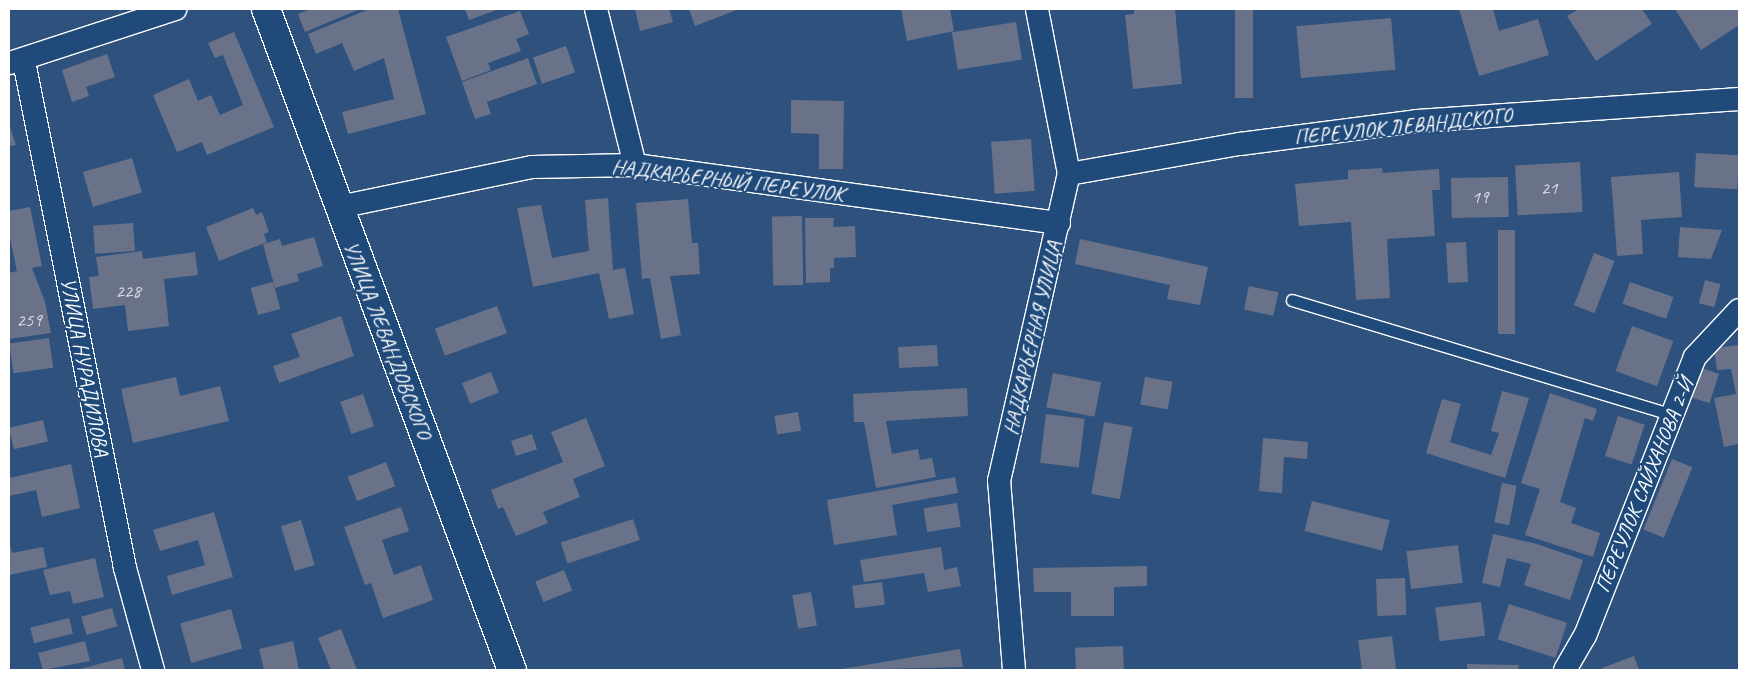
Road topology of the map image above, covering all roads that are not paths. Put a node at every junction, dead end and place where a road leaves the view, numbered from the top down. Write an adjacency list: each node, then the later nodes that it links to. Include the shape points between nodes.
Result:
1 (174, 9): 5 (street)
2 (266, 9): 9 (street, УЛИЦА ЛЕВАНДОВСКОГО)
3 (596, 9): 7 (street)
4 (1037, 9): 8 (street, НАДКАРЬЕРНАЯ УЛИЦА)
5 (16, 62): 14 (street, УЛИЦА НУРАДИЛОВА, via 126,568)
6 (1739, 99): 8 (street, ПЕРЕУЛОК ЛЕВАНДСКОГО, via 1417,121 1240,144)
7 (635, 165): 9 (street, НАДКАРЬЕРНЫЙ ПЕРЕУЛОК, via 532,167); 10 (street, НАДКАРЬЕРНЫЙ ПЕРЕУЛОК)
8 (1069, 174): 10 (street, НАДКАРЬЕРНАЯ УЛИЦА)
9 (339, 207): 15 (street, УЛИЦА ЛЕВАНДОВСКОГО)
10 (1059, 223): 16 (street, НАДКАРЬЕРНАЯ УЛИЦА, via 999,481)
11 (1292, 300): 13 (lane)
12 (1739, 310): 13 (street, ПЕРЕУЛОК САЙХАНОВА 2-Й, via 1695,357)
13 (1672, 415): 17 (street, ПЕРЕУЛОК САЙХАНОВА 2-Й, via 1584,636)
14 (153, 670)
15 (512, 670)
16 (1014, 670)
17 (1565, 670)

